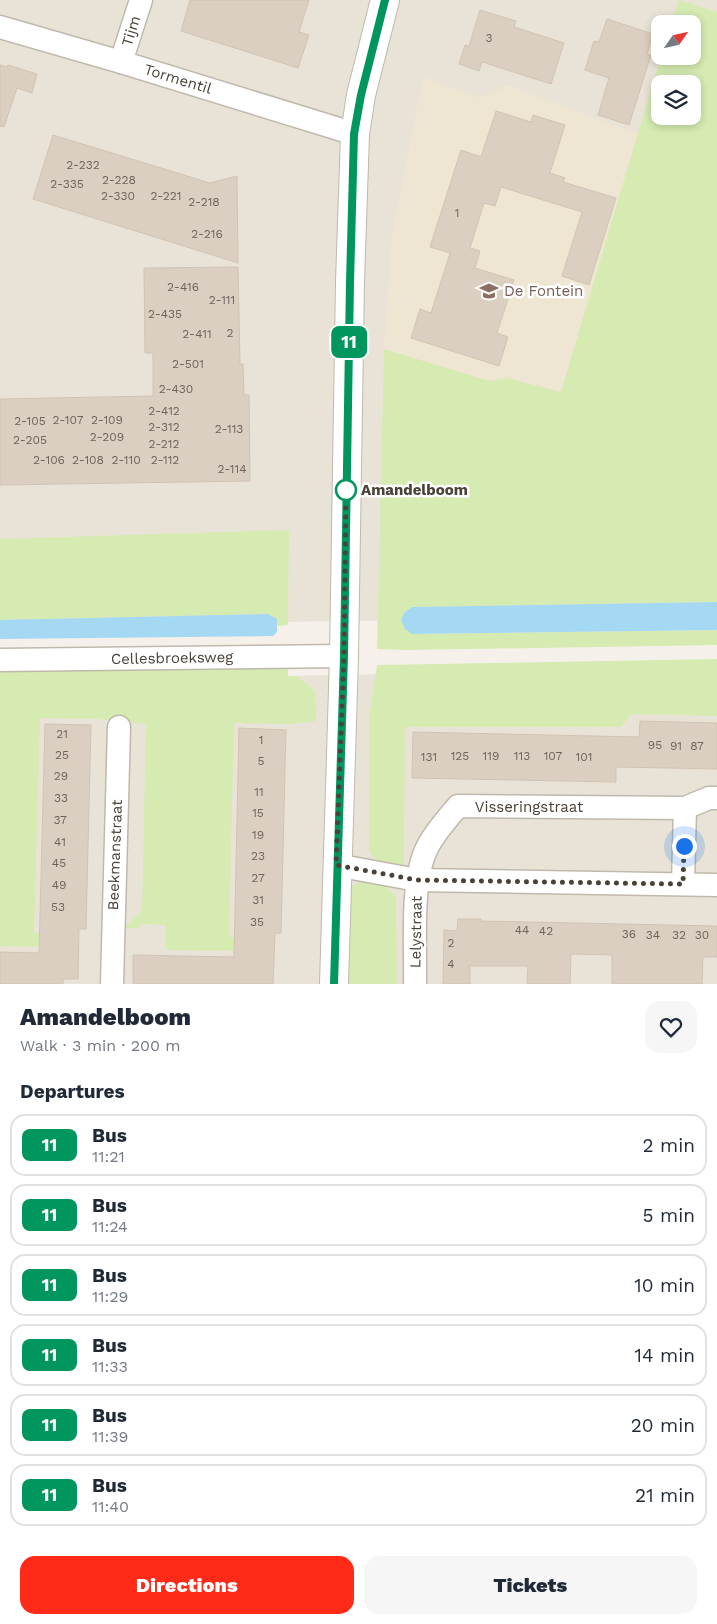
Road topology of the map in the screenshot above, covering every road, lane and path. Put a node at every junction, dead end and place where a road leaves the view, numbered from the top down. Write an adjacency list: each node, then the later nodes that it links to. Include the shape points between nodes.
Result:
1 (141, 0): 4 (street, Tijm)
2 (385, 0): 5 (street)
3 (0, 28): 4 (street, Tormentil)
4 (121, 62): 5 (street, Tormentil)
5 (354, 134): 6 (street)
6 (344, 656): 7 (street, Cellesbroeksweg); 11 (street)
7 (0, 660)
8 (119, 727): 15 (street, Beekmanstraat)
9 (717, 798): 10 (street, Visseringstraat)
10 (685, 808): 12 (street, Visseringstraat, via 458,806 427,848); 13 (street)
11 (336, 865): 12 (street); 16 (street)
12 (417, 880): 13 (street); 17 (street, Lelystraat)
13 (683, 884): 14 (street)
14 (717, 884)
15 (112, 984)
16 (334, 984)
17 (415, 984)

